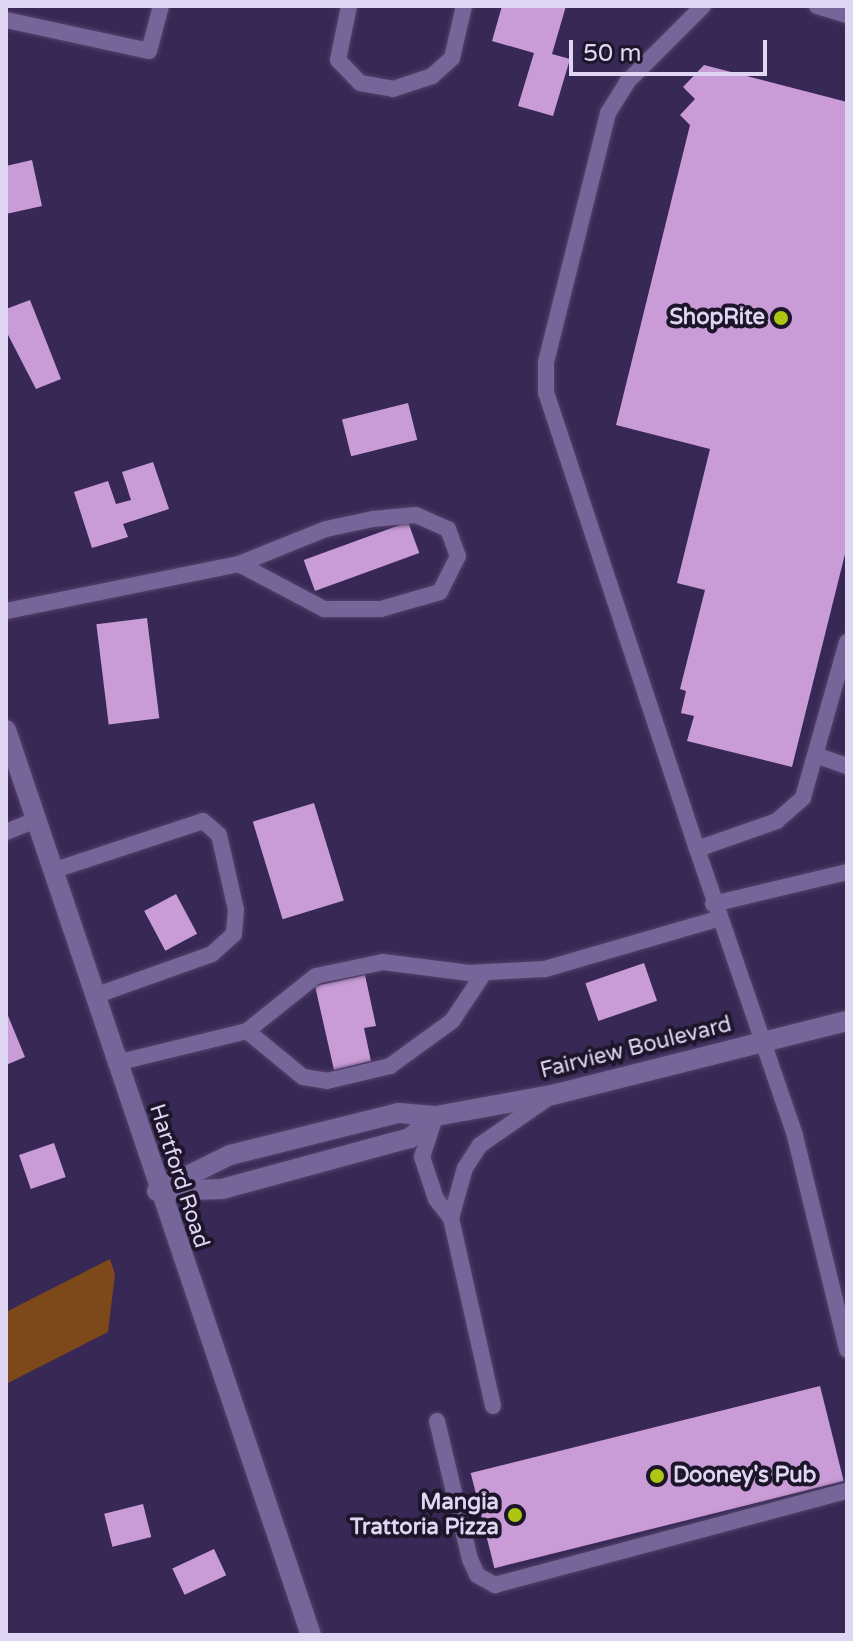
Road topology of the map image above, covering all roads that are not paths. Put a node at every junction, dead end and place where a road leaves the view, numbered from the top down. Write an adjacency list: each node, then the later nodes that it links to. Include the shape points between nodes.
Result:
1 (161, 6): 7 (lane, via 149,51)
2 (349, 6): 3 (lane, via 338,60 360,83 393,89 432,76 452,58)
3 (464, 6)
4 (703, 6): 17 (lane, via 627,82 608,113 546,362 546,393)
5 (817, 6): 6 (lane)
6 (847, 15)
7 (6, 20)
8 (239, 564): 8 (lane, via 324,609 381,609 440,592 458,556 448,529 416,515 326,529); 9 (lane)
9 (6, 611)
10 (847, 642): 11 (lane)
11 (840, 708): 13 (lane)
12 (6, 730): 15 (street, Hartford Road)
13 (818, 756): 14 (lane); 17 (lane, via 803,798 777,821)
14 (847, 766)
15 (36, 820): 16 (lane); 18 (street, Hartford Road)
16 (6, 832)
17 (697, 849): 20 (lane)
18 (52, 871): 22 (street, Hartford Road); 22 (lane, via 203,821 219,835 236,910 234,934 212,954)
19 (847, 872): 20 (lane)
20 (715, 911): 21 (lane, via 545,969); 25 (lane)
21 (484, 973): 24 (lane, via 383,962 316,976); 24 (lane, via 452,1021 390,1066 327,1081 303,1077)
22 (94, 996): 26 (street, Hartford Road)
23 (847, 1021): 25 (street, Fairview Boulevard)
24 (247, 1031): 26 (lane)
25 (763, 1041): 27 (street, Fairview Boulevard); 31 (lane, via 795,1136)
26 (116, 1063): 29 (street, Hartford Road)
27 (552, 1095): 28 (street, Fairview Boulevard); 30 (lane, via 480,1145 465,1168)
28 (436, 1116): 29 (street, Fairview Boulevard, via 399,1113 230,1155); 29 (street, Fairview Boulevard, via 410,1138 222,1189); 30 (lane, via 422,1157 436,1199)
29 (157, 1191): 36 (street, Hartford Road)
30 (451, 1218): 33 (lane)
31 (843, 1319): 32 (lane)
32 (847, 1350)
33 (493, 1406)
34 (437, 1421): 35 (lane, via 470,1559 477,1575 495,1585)
35 (847, 1491)
36 (311, 1635)

